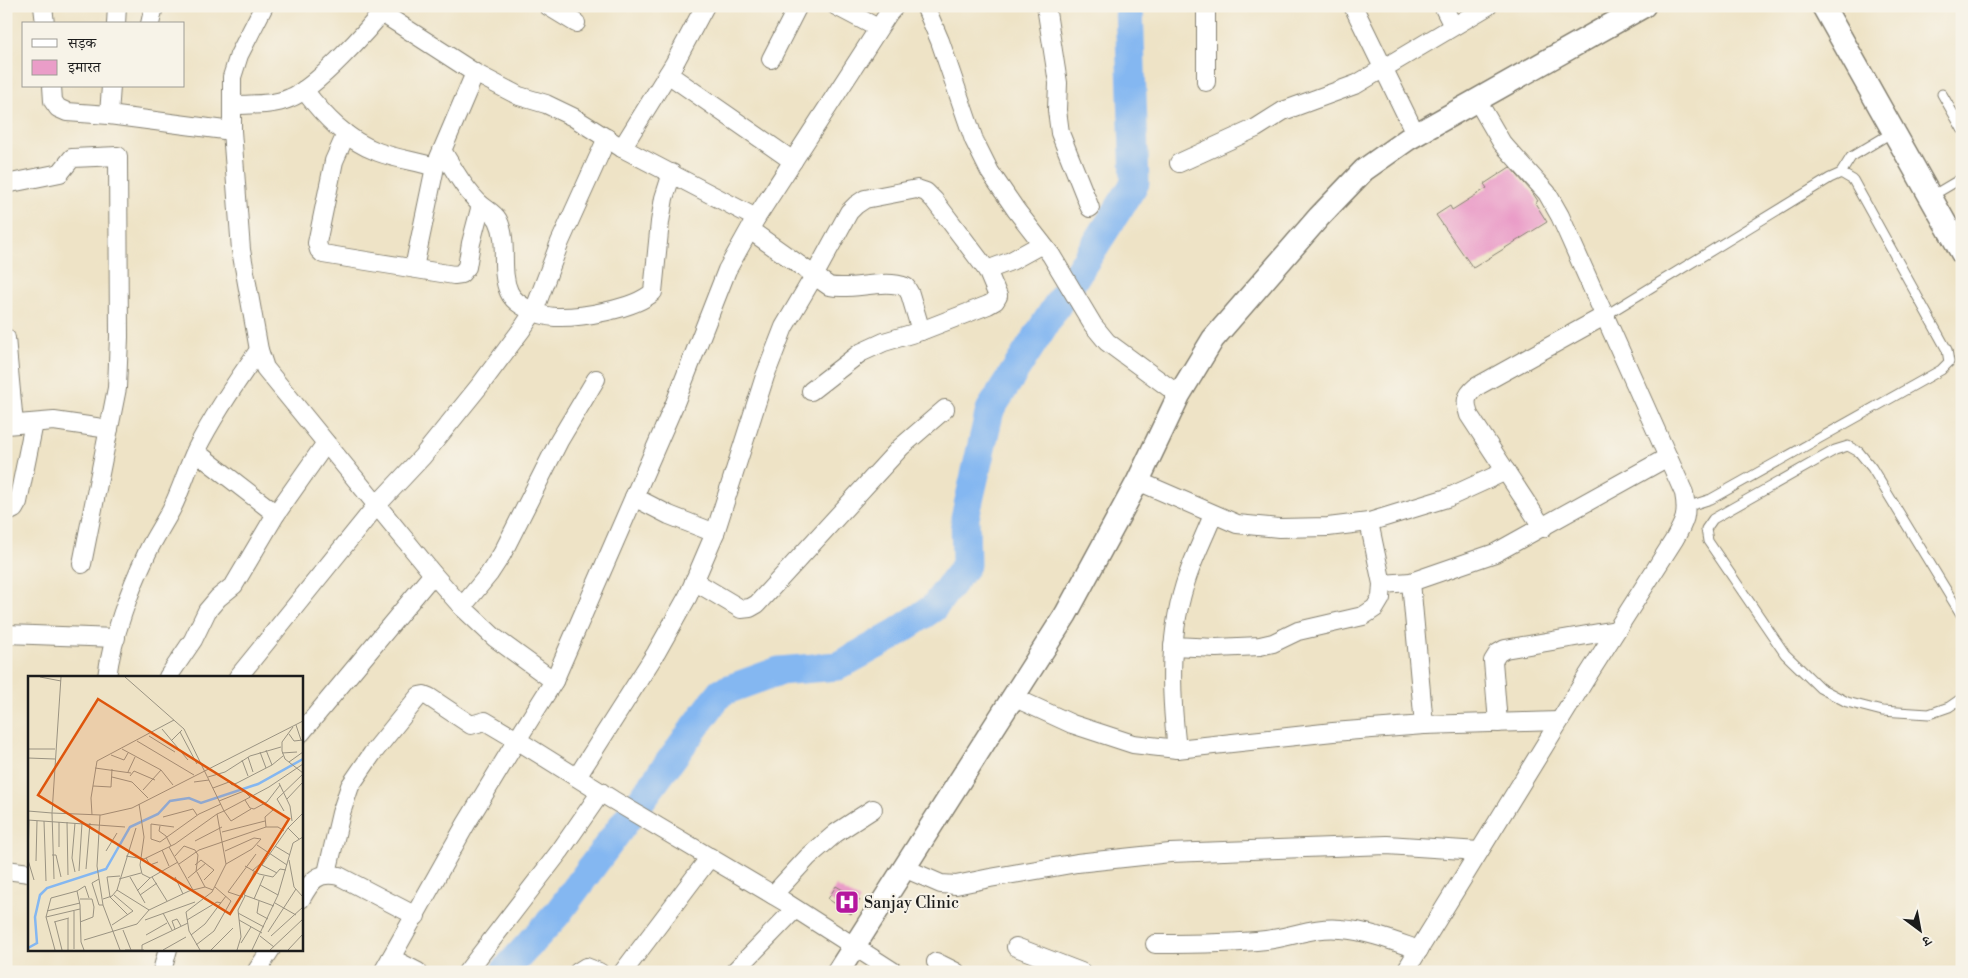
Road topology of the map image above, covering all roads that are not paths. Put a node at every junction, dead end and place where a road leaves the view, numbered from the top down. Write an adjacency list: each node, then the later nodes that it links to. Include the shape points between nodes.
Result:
1 (43, 6): 19 (street)
2 (117, 6): 20 (street)
3 (154, 6): 21 (street)
4 (264, 6): 35 (street, via 239,55 232,77)
5 (548, 6): 22 (street)
6 (705, 6): 28 (street)
7 (798, 6): 25 (street)
8 (836, 6): 24 (street)
9 (894, 6): 24 (street)
10 (925, 6): 54 (street, via 974,140 990,172)
11 (1046, 6): 52 (street, via 1058,84 1060,133)
12 (1206, 6): 29 (street)
13 (1353, 6): 26 (street)
14 (1442, 6): 23 (street)
15 (1488, 6): 23 (street)
16 (1644, 6): 34 (street)
17 (1823, 6): 39 (street)
18 (384, 10): 27 (street); 32 (street, via 326,72)
19 (45, 22)
20 (116, 22)
21 (150, 22)
22 (576, 23)
23 (1454, 26): 26 (street)
24 (878, 28): 44 (street)
25 (771, 59)
26 (1383, 69): 41 (street); 45 (street, via 1357,84 1283,111 1256,128)
27 (475, 73): 42 (street, via 518,96 573,116); 43 (street)
28 (668, 74): 42 (street); 44 (street)
29 (1206, 82)
30 (52, 88): 36 (street, via 53,100 58,108 67,112)
31 (111, 88): 36 (street)
32 (304, 90): 35 (street, via 270,104); 40 (street, via 330,122)
33 (1942, 94): 37 (lane)
34 (1477, 100): 41 (street); 60 (street, via 1502,143 1547,193)
35 (233, 104): 38 (street)
36 (109, 115): 38 (street)
37 (1962, 129)
38 (232, 131): 63 (street, via 241,250)
39 (1893, 132): 47 (lane, via 1851,157); 50 (street)
40 (346, 134): 43 (street, via 378,152); 56 (street, via 327,187 316,243 319,250 323,254)
41 (1416, 135): 66 (street, via 1364,170 1319,217 1213,339)
42 (614, 143): 46 (street); 59 (street, via 560,242)
43 (439, 159): 51 (street); 56 (street)
44 (793, 160): 53 (street)
45 (1179, 163)
46 (672, 173): 53 (street); 59 (street, via 660,222 653,292 640,301 608,311 554,317)
47 (1841, 173): 60 (lane); 78 (lane, via 1853,180 1947,350 1949,362 1941,370 1711,499)
48 (1962, 178): 50 (lane)
49 (14, 183): 70 (street, via 60,173 72,158 118,156 119,337 117,388)
50 (1930, 197): 55 (street)
51 (481, 205): 56 (street, via 466,270 454,275); 59 (street, via 492,213 501,229 509,293 516,301)
52 (1090, 208)
53 (753, 224): 58 (street); 76 (street, via 727,270)
54 (1047, 250): 57 (street); 66 (street, via 1107,342)
55 (1962, 254)
56 (414, 268)
57 (987, 270): 58 (street, via 934,200 917,189 865,199 856,205); 61 (street, via 998,296 995,301)
58 (814, 276): 61 (street, via 829,286 841,289 892,284 906,287); 84 (street, via 784,326 774,351)
59 (534, 310): 77 (street, via 481,384 422,457)
60 (1606, 315): 73 (street); 74 (street, via 1468,394 1469,415)
61 (921, 331): 65 (street, via 860,353)
62 (6, 338): 69 (street)
63 (259, 350): 71 (street, via 265,368); 72 (street, via 232,388)
64 (596, 379): 90 (street, via 558,441 502,554)
65 (811, 391)
66 (1179, 395): 75 (street)
67 (944, 409): 87 (street, via 901,447 757,604 741,609)
68 (34, 423): 69 (street); 70 (street, via 54,421); 79 (street, via 18,502)
69 (10, 425)
70 (109, 429): 85 (street)
71 (326, 442): 77 (street); 80 (street)
72 (196, 452): 80 (street); 94 (street, via 172,508 134,581)
73 (1668, 457): 78 (street, via 1684,493); 83 (street)
74 (1506, 471): 82 (street, via 1447,498); 83 (street)
75 (1138, 481): 81 (street); 100 (street, via 1066,614)
76 (634, 497): 84 (street); 99 (street)
77 (376, 504): 86 (street); 98 (street)
78 (1686, 506): 92 (street, via 1685,520)
79 (6, 513)
80 (276, 514): 97 (street, via 243,572 207,611 193,640)
81 (1213, 515): 82 (street, via 1237,524 1279,528); 95 (street, via 1187,576)
82 (1369, 522): 89 (street)
83 (1543, 528): 88 (street, via 1495,553)
84 (715, 533): 87 (street)
85 (82, 564)
86 (433, 574): 90 (street); 105 (street)
87 (694, 581): 108 (street, via 656,653)
88 (1411, 582): 89 (street); 104 (street)
89 (1382, 584): 95 (street, via 1375,608 1363,616 1298,631 1273,643 1216,648)
90 (462, 607): 99 (street, via 495,638)
91 (1962, 616): 101 (lane, via 1872,468 1859,452 1848,446 1835,450 1713,519 1706,529 1708,541 1785,654 1820,688 1847,702 1882,711 1929,714)
92 (1616, 630): 102 (street); 103 (street, via 1498,653 1494,661)
93 (6, 634): 94 (street)
94 (116, 638): 96 (street)
95 (1173, 646): 107 (street, via 1171,700)
96 (107, 676)
97 (169, 676)
98 (239, 676)
99 (554, 681): 106 (street)
100 (1013, 697): 107 (street, via 1072,724 1132,744); 113 (street)
101 (1962, 698)
102 (1559, 721): 103 (street); 111 (street)
103 (1498, 723): 104 (street)
104 (1424, 725): 107 (street)
105 (302, 732)
106 (517, 740): 108 (street); 116 (street, via 484,721 471,725 429,697 419,696 350,786); 120 (street)
107 (1177, 749)
108 (577, 777): 109 (street)
109 (607, 796): 112 (street); 132 (street, via 560,851)
110 (873, 808): 117 (street, via 808,857)
111 (1479, 851): 113 (street, via 1386,846 1170,853 1077,863 956,885 940,884); 126 (street)
112 (710, 857): 117 (street); 135 (street)
113 (904, 868): 122 (street)
114 (6, 870): 115 (street)
115 (28, 873)
116 (327, 873): 118 (street, via 315,878); 120 (street, via 339,876)
117 (773, 895): 119 (street)
118 (302, 898)
119 (795, 909): 122 (street); 136 (street)
120 (416, 916): 128 (street)
121 (1155, 944): 126 (street, via 1269,940 1316,929 1340,928 1369,933)
122 (854, 947): 137 (street); 138 (street)
123 (1016, 947): 140 (street)
124 (168, 950): 129 (street)
125 (269, 950): 130 (street)
126 (1419, 950): 141 (street)
127 (936, 962): 139 (street)
128 (387, 965): 131 (street)
129 (162, 971)
130 (256, 972)
131 (418, 972)
132 (467, 972)
133 (578, 972): 134 (street, via 586,967)
134 (599, 972)
135 (623, 972)
136 (734, 972)
137 (838, 972)
138 (894, 972)
139 (956, 972)
140 (1081, 972)
141 (1405, 972)

